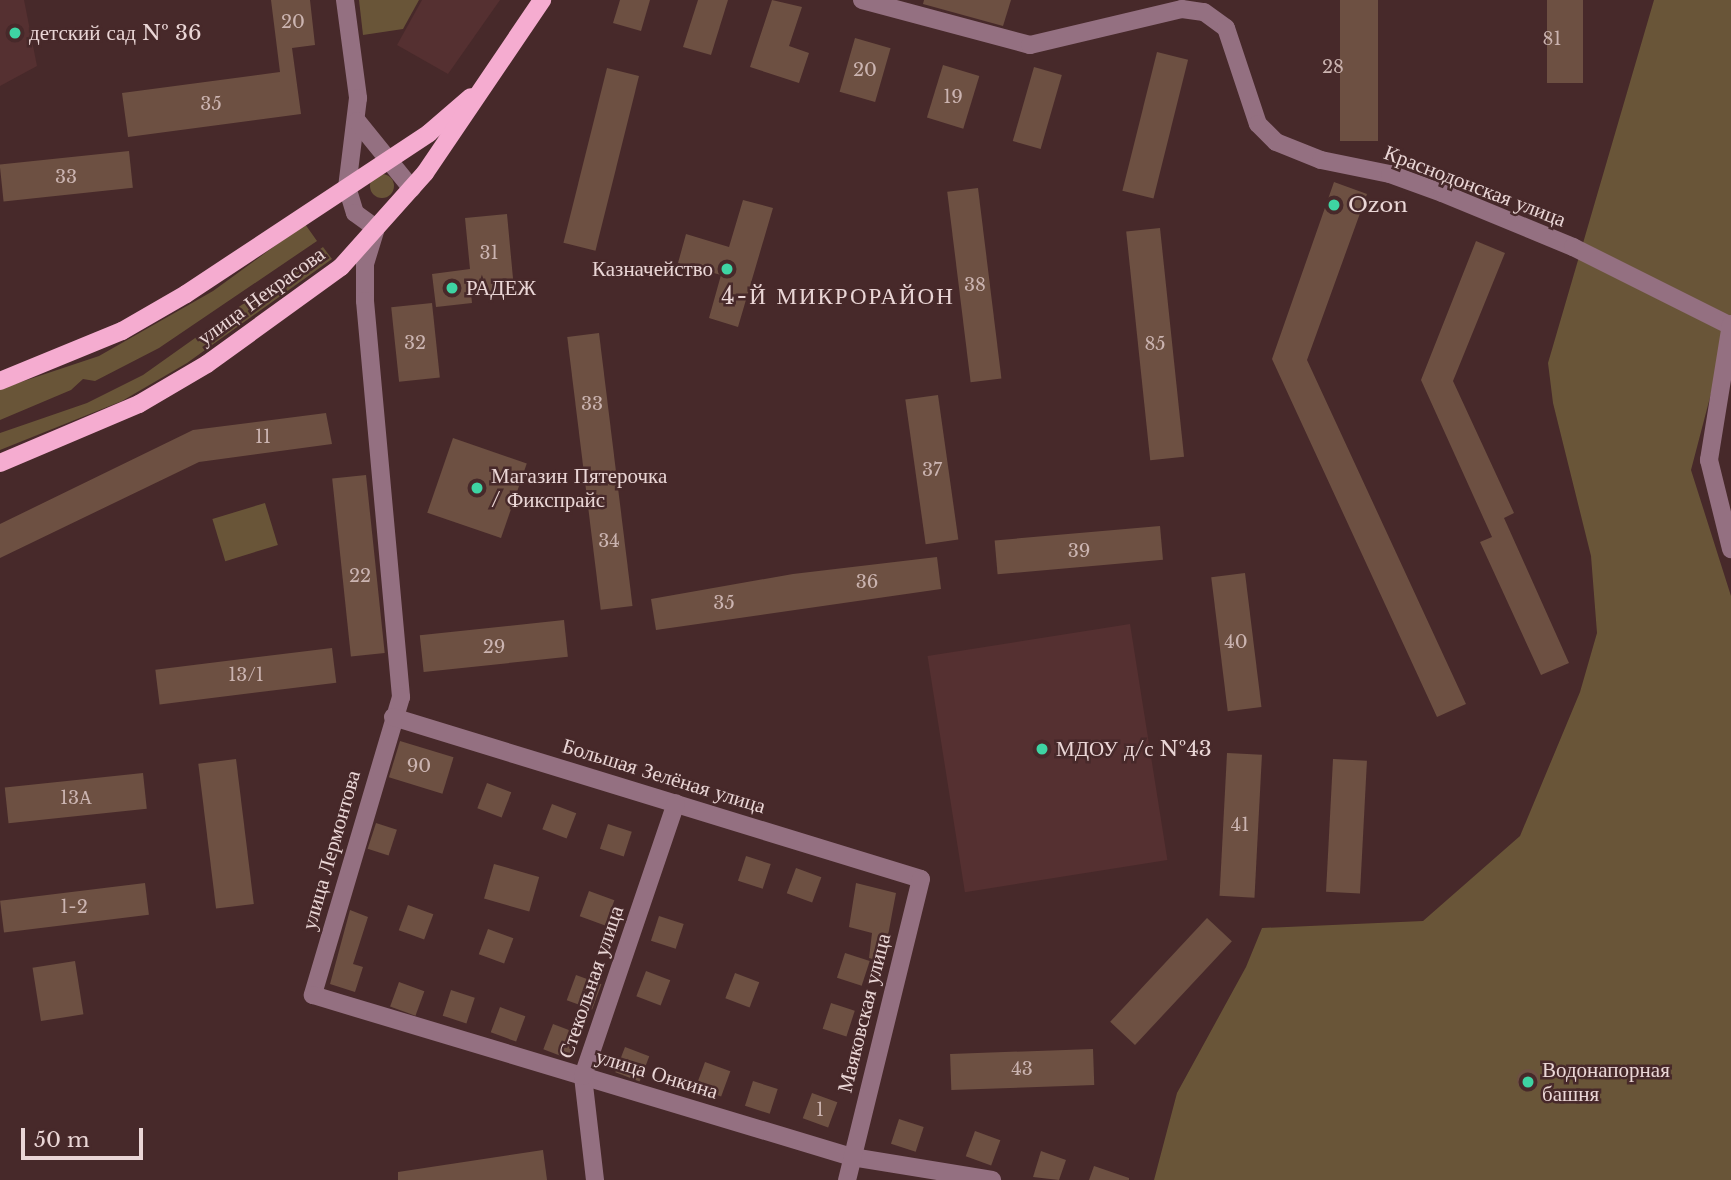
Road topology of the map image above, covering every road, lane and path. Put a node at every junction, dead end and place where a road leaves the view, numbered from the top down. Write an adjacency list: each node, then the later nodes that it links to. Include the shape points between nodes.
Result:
1 (345, 0): 5 (street)
2 (542, 0): 4 (main road, улица Некрасова)
3 (862, 0): 10 (street, Краснодонская улица, via 1030,45 1182,9 1204,12 1226,28 1258,124 1276,142 1321,160 1390,174 1442,193 1573,247)
4 (484, 85): 6 (main road, улица Некрасова, via 429,133); 8 (main road, улица Некрасова)
5 (357, 121): 6 (street, via 372,145); 7 (street)
6 (388, 159): 7 (main road, улица Некрасова); 8 (street)
7 (347, 187): 9 (street, via 355,214); 11 (main road, улица Некрасова, via 270,242 122,331)
8 (412, 189): 9 (main road, улица Некрасова)
9 (376, 228): 12 (main road, улица Некрасова, via 341,267 207,364 139,404); 14 (street, улица Лермонтова, via 365,263 365,301 401,696)
10 (1731, 325): 13 (street, via 1709,460)
11 (0, 381)
12 (0, 463)
13 (1731, 549)
14 (393, 717): 15 (street, Большая Зелёная улица); 17 (street, улица Лермонтова)
15 (676, 803): 16 (street, Большая Зелёная улица); 18 (street, Стекольная улица)
16 (921, 880): 19 (street, Маяковская улица)
17 (313, 995): 18 (street, улица Онкина)
18 (583, 1076): 19 (street, улица Онкина); 20 (street, Стекольная улица)
19 (852, 1157): 21 (street, Маяковская улица); 22 (street, улица Онкина)
20 (595, 1180)
21 (847, 1180)
22 (992, 1180)

